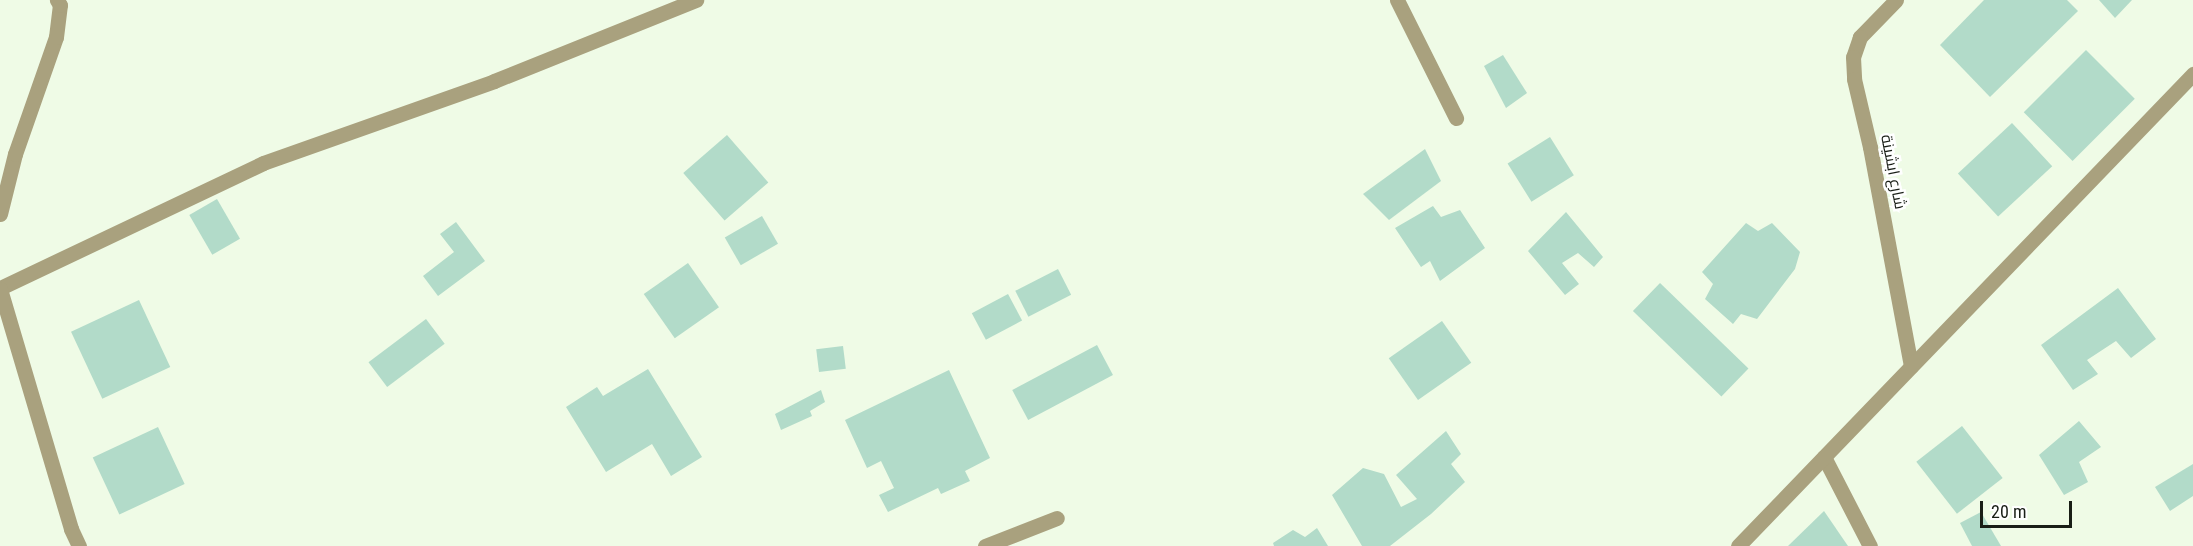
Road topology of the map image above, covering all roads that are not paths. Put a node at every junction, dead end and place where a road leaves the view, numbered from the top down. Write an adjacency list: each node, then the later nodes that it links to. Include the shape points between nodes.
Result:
1 (57, 0): 7 (street, via 60,5 56,37 15,154)
2 (696, 0): 8 (street, via 494,81 263,163)
3 (1397, 0): 6 (street)
4 (1896, 0): 9 (street, شارع ابشينة, via 1860,37 1853,68)
5 (2193, 74): 9 (street)
6 (1456, 118)
7 (0, 214)
8 (0, 289): 12 (street)
9 (1911, 366): 10 (street)
10 (1824, 457): 14 (street); 15 (street)
11 (1058, 518): 13 (street)
12 (79, 546)
13 (985, 546)
14 (1738, 546)
15 (1870, 546)

